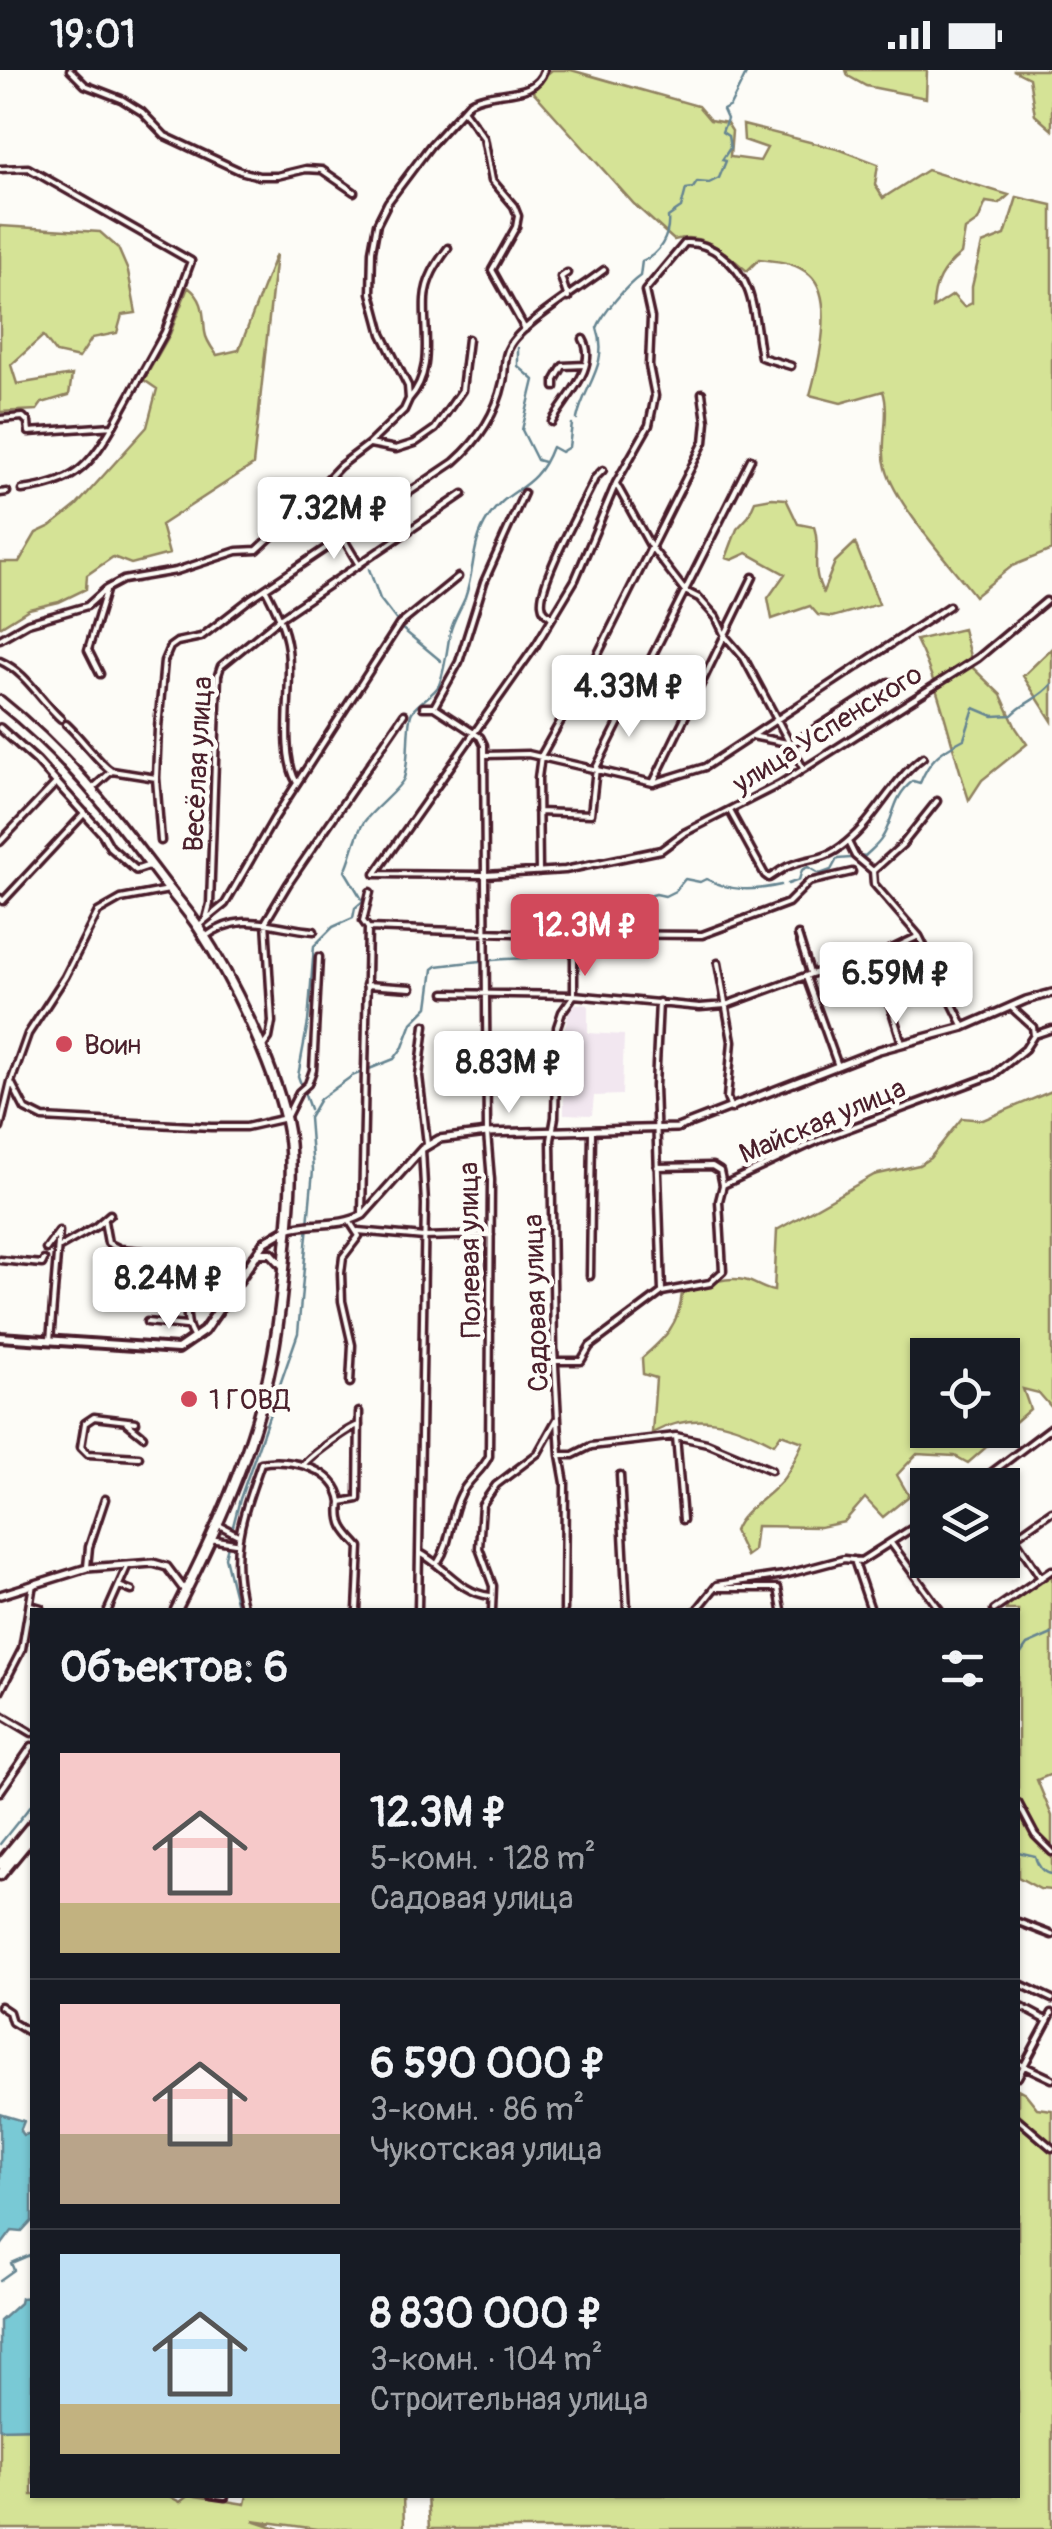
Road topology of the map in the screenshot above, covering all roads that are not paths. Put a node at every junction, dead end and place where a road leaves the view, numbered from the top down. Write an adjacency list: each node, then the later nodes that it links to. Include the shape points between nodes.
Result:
1 (70, 70): 5 (street, via 85,85 142,112 165,136 240,172 322,170)
2 (544, 70): 3 (street, via 534,86 478,97)
3 (463, 110): 10 (street, via 480,130 492,180 518,216 492,270); 17 (street, via 377,224 375,315)
4 (0, 169): 20 (street, via 28,168 191,262 166,332)
5 (354, 192)
6 (448, 248): 17 (street, via 425,296 427,357)
7 (604, 270): 9 (street)
8 (567, 273): 9 (street, via 560,283)
9 (568, 298): 10 (street)
10 (526, 329): 29 (street, via 513,340 494,411 469,449)
11 (468, 339): 21 (street, via 462,390 435,429 396,449)
12 (583, 339): 13 (street, via 590,350)
13 (585, 364): 15 (street, via 563,366); 19 (street)
14 (791, 366): 24 (street, via 761,356 752,296 740,270 715,250 686,243 644,291 655,396 651,419)
15 (555, 387)
16 (702, 393): 30 (street, via 704,442)
17 (409, 398): 21 (street, via 397,420)
18 (0, 420): 20 (street, via 23,417 29,432)
19 (552, 422)
20 (114, 426): 25 (street, via 72,478)
21 (369, 444): 28 (street)
22 (751, 459): 36 (street)
23 (603, 470): 40 (street, via 545,590 544,611)
24 (616, 483): 30 (street); 40 (street)
25 (22, 490)
26 (524, 493): 48 (street, via 484,582 460,662)
27 (463, 494): 31 (street, Весёлая улица)
28 (287, 522): 29 (street, via 322,510); 34 (street, via 257,550)
29 (343, 537): 31 (street); 35 (street)
30 (651, 547): 36 (street); 56 (street)
31 (359, 565): 39 (street, Весёлая улица)
32 (753, 576): 41 (street)
33 (458, 577): 63 (street, via 399,625)
34 (106, 589): 42 (street, via 88,606 28,623); 44 (street, via 88,650)
35 (266, 590): 39 (street); 61 (street, via 166,653)
36 (685, 591): 41 (street, via 700,598); 58 (street)
37 (1046, 601): 59 (street, улица Успенского, via 978,658)
38 (950, 606): 50 (street)
39 (280, 618): 63 (street, via 290,663 289,763); 81 (street, Весёлая улица, via 218,675)
40 (552, 618): 52 (street)
41 (725, 636): 50 (street, via 760,684); 64 (street)
42 (0, 639)
43 (0, 662): 60 (street, via 22,674)
44 (100, 674)
45 (888, 682): 54 (street)
46 (0, 701): 65 (main road)
47 (424, 707): 48 (street)
48 (434, 707): 52 (street, Полевая улица)
49 (404, 714): 82 (street)
50 (776, 720): 53 (street); 54 (street)
51 (0, 728): 62 (street)
52 (472, 732): 55 (street, Полевая улица); 77 (street, улица Успенского, via 374,874)
53 (752, 736): 54 (street); 64 (street, via 706,767)
54 (788, 742): 59 (street)
55 (484, 755): 56 (street); 77 (street, Полевая улица)
56 (541, 756): 58 (street); 68 (street)
57 (923, 756): 72 (street)
58 (596, 768): 64 (street); 68 (street, via 591,814)
59 (803, 768): 67 (street, улица Успенского)
60 (112, 771): 61 (street); 65 (street)
61 (156, 778): 70 (street)
62 (57, 782): 69 (street); 71 (street)
63 (297, 783): 81 (street, via 225,904)
64 (653, 783)
65 (93, 788): 73 (main road)
66 (937, 801): 74 (street)
67 (730, 811): 72 (street, via 770,878 794,864 826,858); 75 (street, улица Успенского, via 661,850)
68 (538, 812): 75 (street)
69 (85, 814): 73 (street, via 127,864 140,870); 80 (street)
70 (160, 841)
71 (0, 842)
72 (848, 842): 74 (street)
73 (151, 865): 78 (main road)
74 (873, 870): 89 (street, via 874,884)
75 (539, 872): 77 (street, улица Успенского)
76 (852, 872): 100 (street, Садовая улица, via 809,882 788,903 702,935 574,934)
77 (486, 875): 86 (street, Полевая улица)
78 (170, 890): 83 (main road); 111 (street, via 121,899 98,912 28,1034)
79 (370, 892): 84 (street, via 363,921)
80 (0, 898)
81 (206, 919): 83 (street)
82 (266, 921): 85 (street); 90 (street, via 224,924); 109 (street, via 272,1030)
83 (198, 926): 90 (main road)
84 (368, 928): 86 (street); 95 (street)
85 (314, 931)
86 (486, 931): 87 (street); 97 (street, Полевая улица)
87 (542, 934)
88 (798, 934): 94 (street)
89 (919, 936): 92 (street); 105 (street)
90 (205, 937): 109 (main road)
91 (319, 957): 113 (street, via 313,1070)
92 (874, 957): 94 (street); 108 (street)
93 (718, 962): 102 (street)
94 (808, 975): 102 (street); 110 (street)
95 (366, 985): 96 (street); 123 (street)
96 (411, 988)
97 (487, 992): 98 (street); 100 (street); 117 (street, Полевая улица)
98 (445, 993)
99 (1052, 993): 103 (street)
100 (574, 995): 101 (street); 118 (street, Садовая улица, via 557,1027)
101 (658, 1002): 102 (street); 115 (street)
102 (726, 1005): 112 (street)
103 (1012, 1008): 105 (street); 107 (street)
104 (425, 1025): 119 (street)
105 (964, 1028): 108 (street)
106 (1052, 1029): 107 (street)
107 (1034, 1035): 121 (street, Майская улица, via 993,1075 815,1142)
108 (902, 1043): 110 (street)
109 (260, 1050): 113 (main road)
110 (838, 1066): 112 (street)
111 (11, 1082): 113 (street, via 24,1109 44,1118 211,1127); 114 (street)
112 (731, 1109): 115 (street)
113 (286, 1118): 126 (main road)
114 (0, 1128)
115 (658, 1131): 116 (street); 120 (street)
116 (592, 1132): 118 (street); 138 (street, Садовая улица)
117 (487, 1133): 118 (street); 119 (street, via 449,1136); 128 (street, Полевая улица)
118 (552, 1133): 145 (street, Садовая улица)
119 (425, 1147): 123 (street); 129 (street)
120 (657, 1168): 121 (street, via 712,1166); 139 (street)
121 (723, 1186): 139 (street, Майская улица, via 723,1271 710,1283)
122 (110, 1214): 124 (street)
123 (363, 1216): 125 (street)
124 (104, 1221): 130 (street); 132 (street, via 108,1243)
125 (350, 1222): 126 (street); 127 (street)
126 (287, 1229): 133 (main road); 137 (main road)
127 (358, 1231): 129 (street); 146 (street, via 340,1273 352,1345)
128 (491, 1235): 129 (street); 174 (street, Полевая улица, via 490,1456 460,1494)
129 (424, 1237): 172 (street)
130 (60, 1247): 131 (street, via 58,1231); 144 (street)
131 (46, 1249)
132 (143, 1251)
133 (252, 1258): 137 (main road, via 272,1254); 143 (main road)
134 (0, 1260): 135 (street)
135 (44, 1260)
136 (178, 1261): 141 (street, via 187,1281)
137 (284, 1268): 165 (main road, via 268,1379)
138 (590, 1276)
139 (662, 1292): 145 (street, via 590,1346 580,1361)
140 (147, 1322): 141 (street)
141 (186, 1326): 143 (street)
142 (0, 1337): 144 (main road)
143 (195, 1339): 144 (main road, via 169,1350)
144 (50, 1341)
145 (557, 1361): 148 (street, Садовая улица)
146 (350, 1383)
147 (360, 1412): 151 (street)
148 (559, 1414): 155 (street, Садовая улица); 185 (street, via 538,1453 496,1484 482,1505 479,1548)
149 (123, 1421): 150 (street); 153 (street); 156 (street, via 94,1417 85,1423 81,1447 88,1454)
150 (136, 1422)
151 (359, 1425): 157 (street); 162 (street, via 358,1498)
152 (1052, 1427): 158 (street)
153 (143, 1436)
154 (676, 1436): 155 (street); 159 (street); 164 (street)
155 (560, 1456): 194 (street, Садовая улица)
156 (140, 1457)
157 (302, 1465): 162 (street, via 331,1478); 168 (street, via 260,1463)
158 (999, 1468)
159 (771, 1470)
160 (620, 1476): 195 (street)
161 (105, 1500): 176 (street)
162 (341, 1502): 191 (street, via 341,1527 360,1547)
163 (1052, 1511): 167 (street)
164 (683, 1520)
165 (217, 1524): 168 (street); 169 (main road)
166 (910, 1530): 170 (street)
167 (1020, 1534)
168 (234, 1538): 169 (street); 190 (street)
169 (210, 1539): 183 (main road)
170 (892, 1543): 173 (street); 199 (street)
171 (1020, 1546): 178 (street)
172 (420, 1553): 174 (street); 192 (street)
173 (854, 1560): 181 (street); 198 (street)
174 (438, 1562): 185 (street, via 468,1590)
175 (127, 1567): 176 (street); 180 (street); 183 (street, via 166,1566)
176 (87, 1568): 179 (street)
177 (1052, 1570): 178 (street)
178 (1040, 1578): 200 (street)
179 (34, 1584): 184 (street); 186 (street)
180 (119, 1586): 182 (street); 188 (street)
181 (714, 1588): 196 (street); 197 (street, via 776,1587)
182 (132, 1591)
183 (185, 1592): 189 (main road)
184 (0, 1595)
185 (492, 1596): 193 (street)
186 (31, 1606): 187 (street)
187 (42, 1608)
188 (109, 1608)
189 (177, 1608)
190 (244, 1608)
191 (357, 1608)
192 (418, 1608)
193 (492, 1608)
194 (564, 1608)
195 (627, 1608)
196 (698, 1608)
197 (782, 1608)
198 (869, 1608)
199 (939, 1608)
200 (997, 1608)
201 (30, 1611): 202 (street, via 22,1648)
202 (0, 1692)
203 (0, 1714): 204 (street)
204 (30, 1732)
205 (30, 1749): 206 (street)
206 (0, 1792)
207 (1020, 1807): 210 (street)
208 (30, 1827): 211 (main road)
209 (30, 1838): 212 (main road)
210 (1052, 1852)
211 (0, 1864)
212 (0, 1875)
213 (1020, 1923): 214 (street)
214 (1052, 1935)
215 (1020, 1984): 216 (street)
216 (1052, 2000)
217 (0, 2006): 221 (street)
218 (1020, 2006): 220 (street)
219 (1052, 2013): 220 (street)
220 (1048, 2021): 223 (street)
221 (30, 2033)
222 (1020, 2064): 223 (street)
223 (1024, 2067): 224 (street); 225 (street)
224 (1020, 2074)
225 (1052, 2079)
226 (1020, 2121): 227 (street)
227 (1052, 2148)

